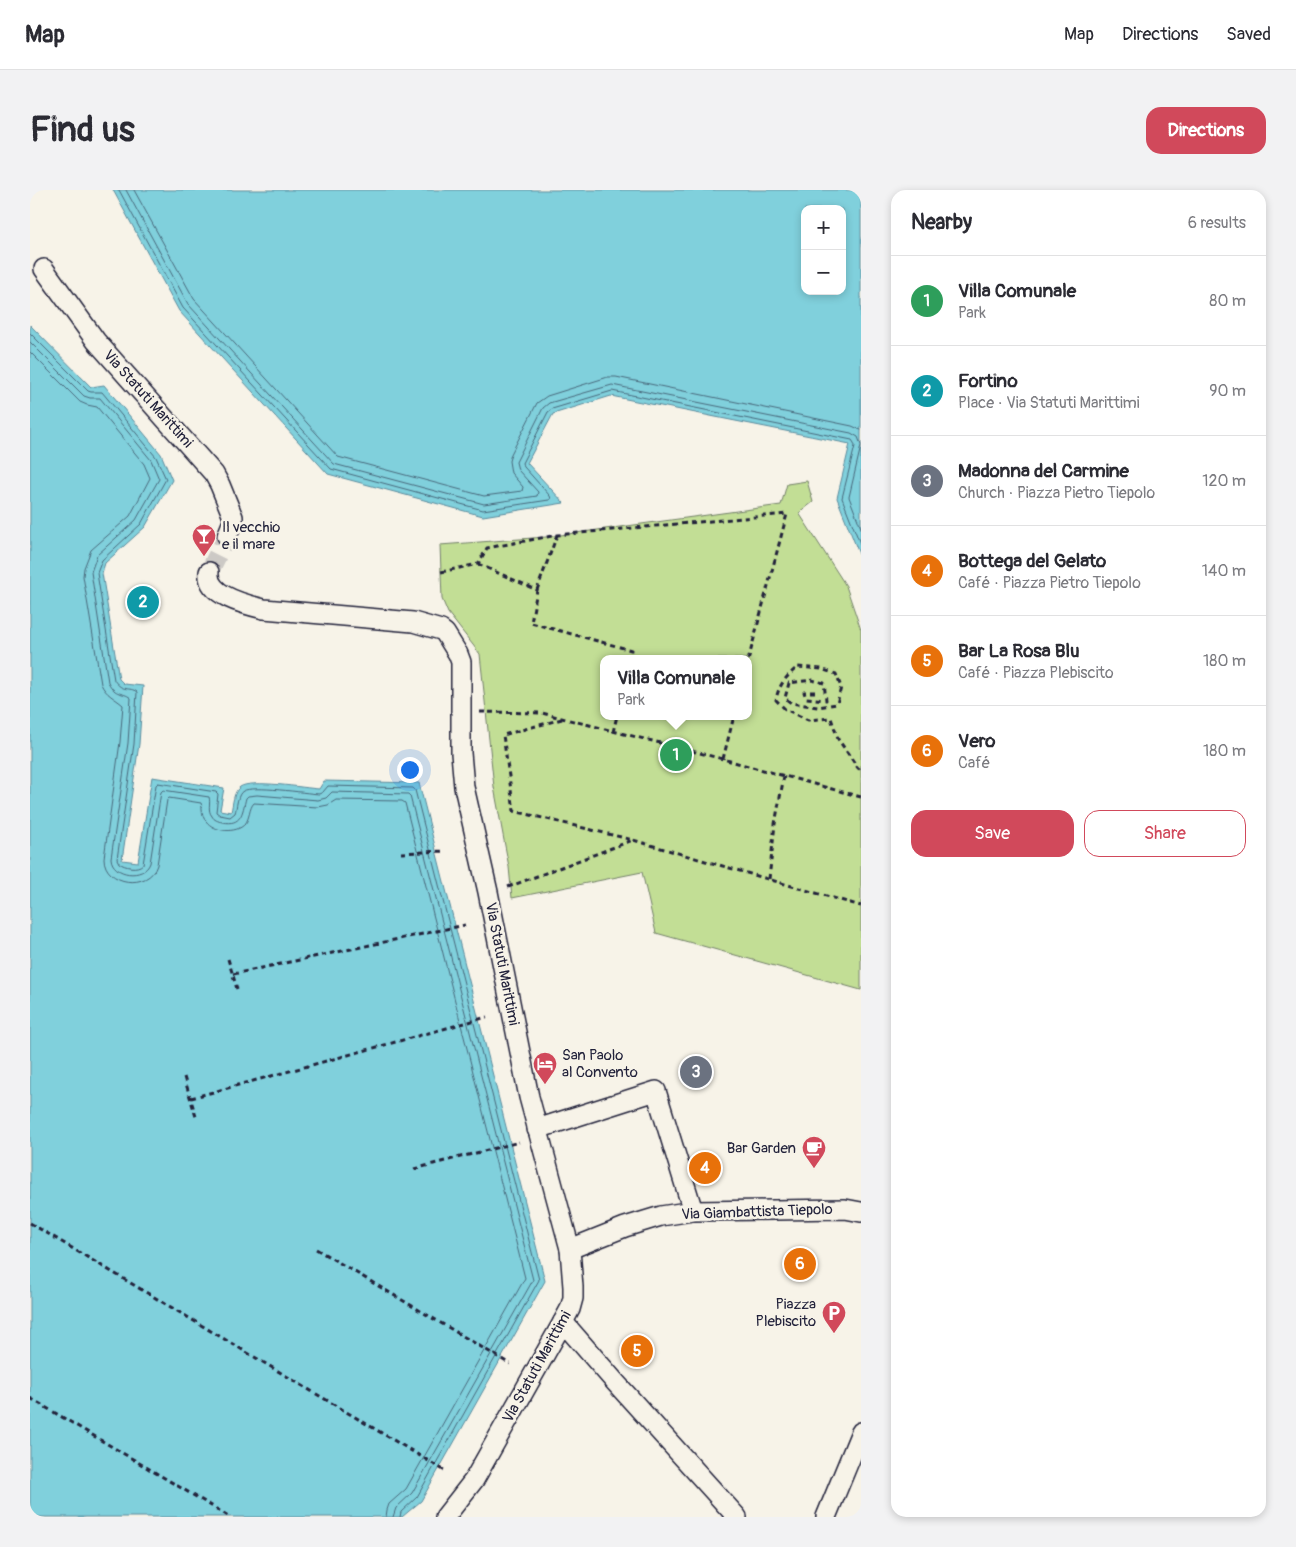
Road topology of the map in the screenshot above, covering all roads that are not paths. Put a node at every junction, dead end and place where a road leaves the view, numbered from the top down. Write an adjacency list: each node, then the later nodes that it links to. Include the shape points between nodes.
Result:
1 (44, 269): 2 (street, Via Statuti Marittimi, via 96,341 214,474 233,517)
2 (226, 536)
3 (209, 572): 4 (street, Via Statuti Marittimi, via 209,581 214,588 248,606 413,622 441,630 458,654 461,662 464,787)
4 (537, 1130): 5 (street, via 656,1091); 7 (street, Via Statuti Marittimi)
5 (693, 1211): 6 (street, Via Giambattista Tiepolo, via 845,1209); 7 (street, Via Giambattista Tiepolo, via 625,1227)
6 (861, 1212)
7 (570, 1249): 8 (street, Via Statuti Marittimi, via 574,1287)
8 (564, 1322): 10 (street); 11 (street, Via Statuti Marittimi, via 478,1473)
9 (861, 1432): 12 (street)
10 (729, 1514)
11 (445, 1517)
12 (826, 1517)

